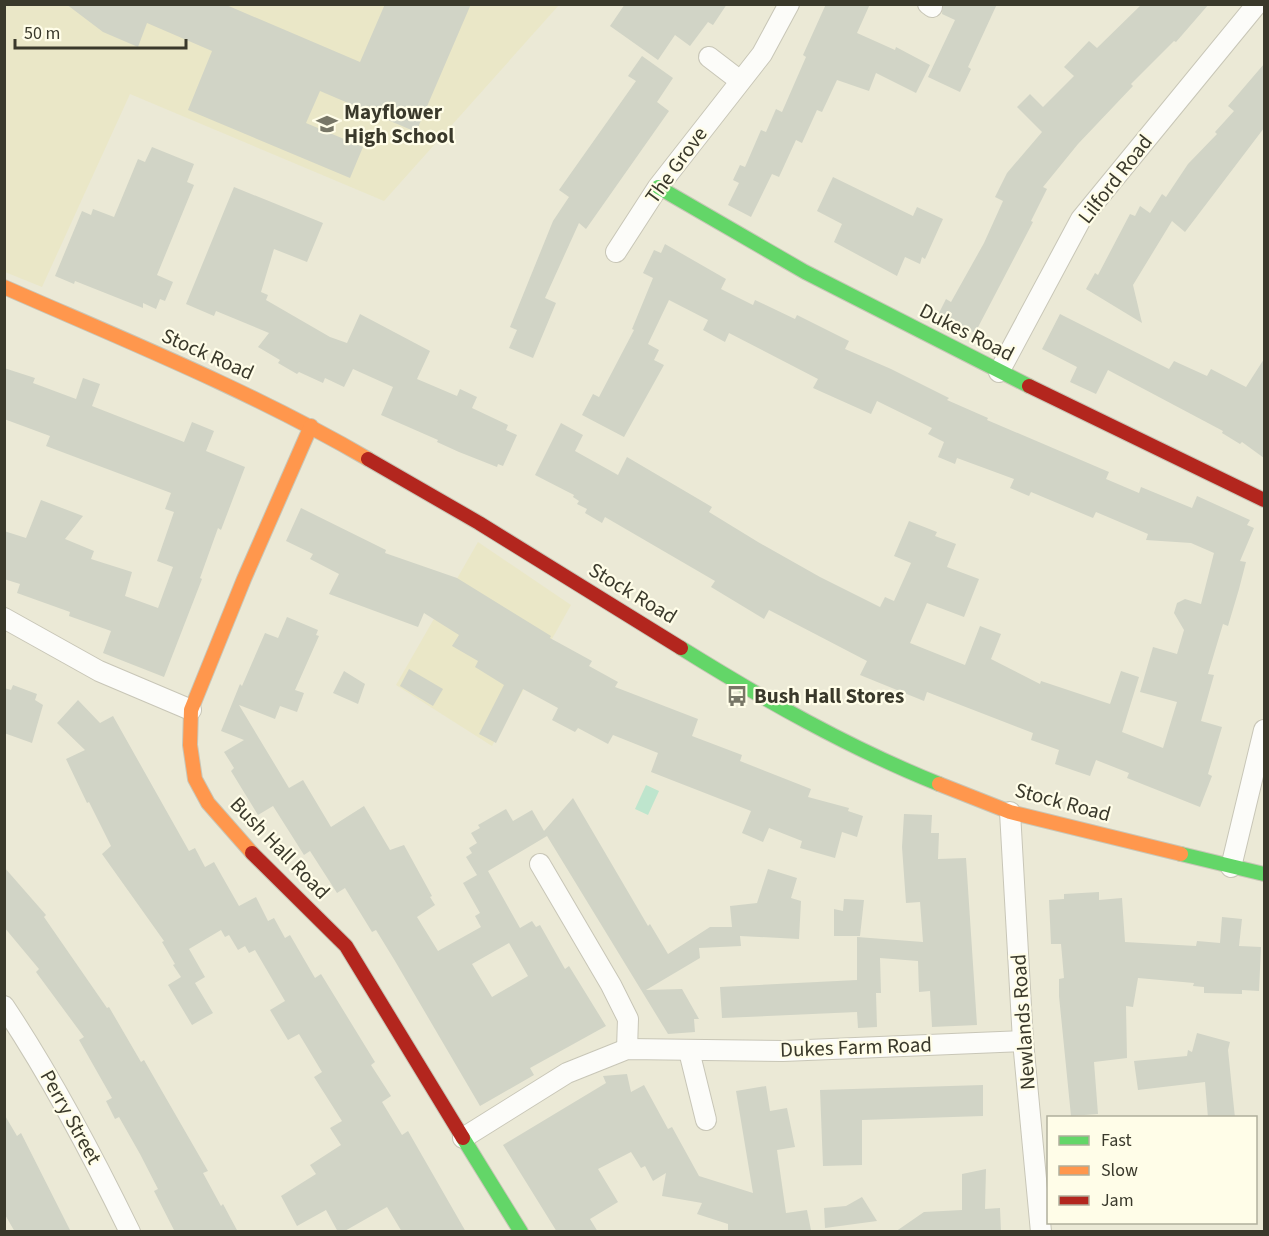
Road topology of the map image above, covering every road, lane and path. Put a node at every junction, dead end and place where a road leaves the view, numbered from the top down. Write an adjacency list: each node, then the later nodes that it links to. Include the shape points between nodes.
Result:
1 (789, 4): 4 (street, The Grove, via 762,54)
2 (1257, 4): 8 (street, Lilford Road, via 1081,219)
3 (709, 57): 4 (street)
4 (739, 80): 5 (street, The Grove)
5 (658, 187): 6 (street, The Grove); 8 (street, Dukes Road, via 806,272)
6 (616, 252)
7 (4, 287): 9 (street, Stock Road, via 226,384)
8 (999, 372): 10 (street, Dukes Road)
9 (311, 426): 12 (street, Bush Hall Road); 14 (street, Stock Road, via 479,523 737,683 892,765)
10 (1264, 501)
11 (4, 618): 12 (street, via 99,671)
12 (192, 710): 23 (street, Bush Hall Road, via 190,745 195,779 208,803 230,831 346,946)
13 (1264, 730): 16 (street)
14 (1010, 812): 16 (street, Stock Road); 19 (street, Newlands Road)
15 (540, 864): 20 (street, via 628,1019)
16 (1231, 867): 17 (street, Stock Road)
17 (1264, 874)
18 (4, 1006): 25 (street, Perry Street, via 40,1059 83,1136)
19 (1023, 1041): 21 (street, Dukes Farm Road); 24 (street, Newlands Road)
20 (627, 1049): 21 (street, Dukes Farm Road); 23 (street, Dukes Farm Road, via 567,1073)
21 (689, 1051): 22 (street)
22 (706, 1120)
23 (464, 1138): 26 (street, Bush Hall Road)
24 (1042, 1177): 27 (street, Newlands Road)
25 (130, 1232)
26 (521, 1232)
27 (1041, 1232)

